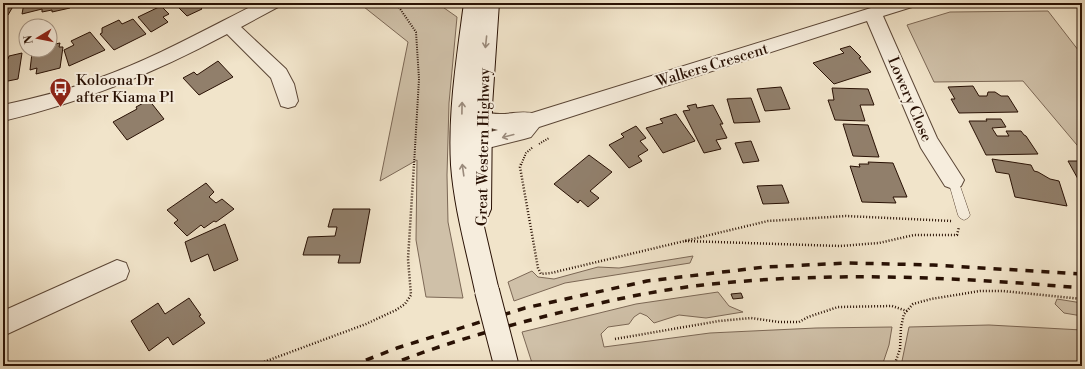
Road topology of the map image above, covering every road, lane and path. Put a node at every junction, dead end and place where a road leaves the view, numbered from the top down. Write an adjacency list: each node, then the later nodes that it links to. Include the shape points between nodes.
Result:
1 (272, 3): 7 (street)
2 (396, 3): 23 (path, via 416,32 419,79 408,259 411,295 405,304 396,310 366,324)
3 (473, 3): 13 (street, Great Western Highway, one-way to 3, via 462,104)
4 (490, 3): 10 (street, Great Western Highway, one-way to 10)
5 (906, 3): 6 (street, Walkers Crescent)
6 (880, 9): 11 (street, Walkers Crescent); 14 (street, Lowery Close, via 928,142)
7 (228, 25): 8 (street, via 279,74); 9 (street, via 122,77 62,98)
8 (288, 101)
9 (3, 113)
10 (482, 119): 11 (street, Walkers Crescent, via 499,122 519,119); 13 (street, Great Western Highway)
11 (532, 121): 13 (street, Walkers Crescent, one-way to 13, via 524,131)
12 (549, 138): 16 (path, via 529,150 520,167 541,274)
13 (471, 145): 22 (street, Great Western Highway, bridge, via 462,164 468,202)
14 (953, 180): 15 (lane)
15 (963, 218): 16 (path, via 846,216 768,221); 16 (path, via 957,235 914,235 879,243 840,246)
16 (681, 241)
17 (117, 271): 20 (street)
18 (1082, 299): 19 (path, via 980,291 931,298 913,304)
19 (907, 311): 21 (path, via 892,306 838,307 799,322 743,319 719,321); 24 (path, via 904,314 900,349)
20 (3, 324)
21 (615, 339)
22 (506, 365)
23 (253, 366)
24 (894, 366)

